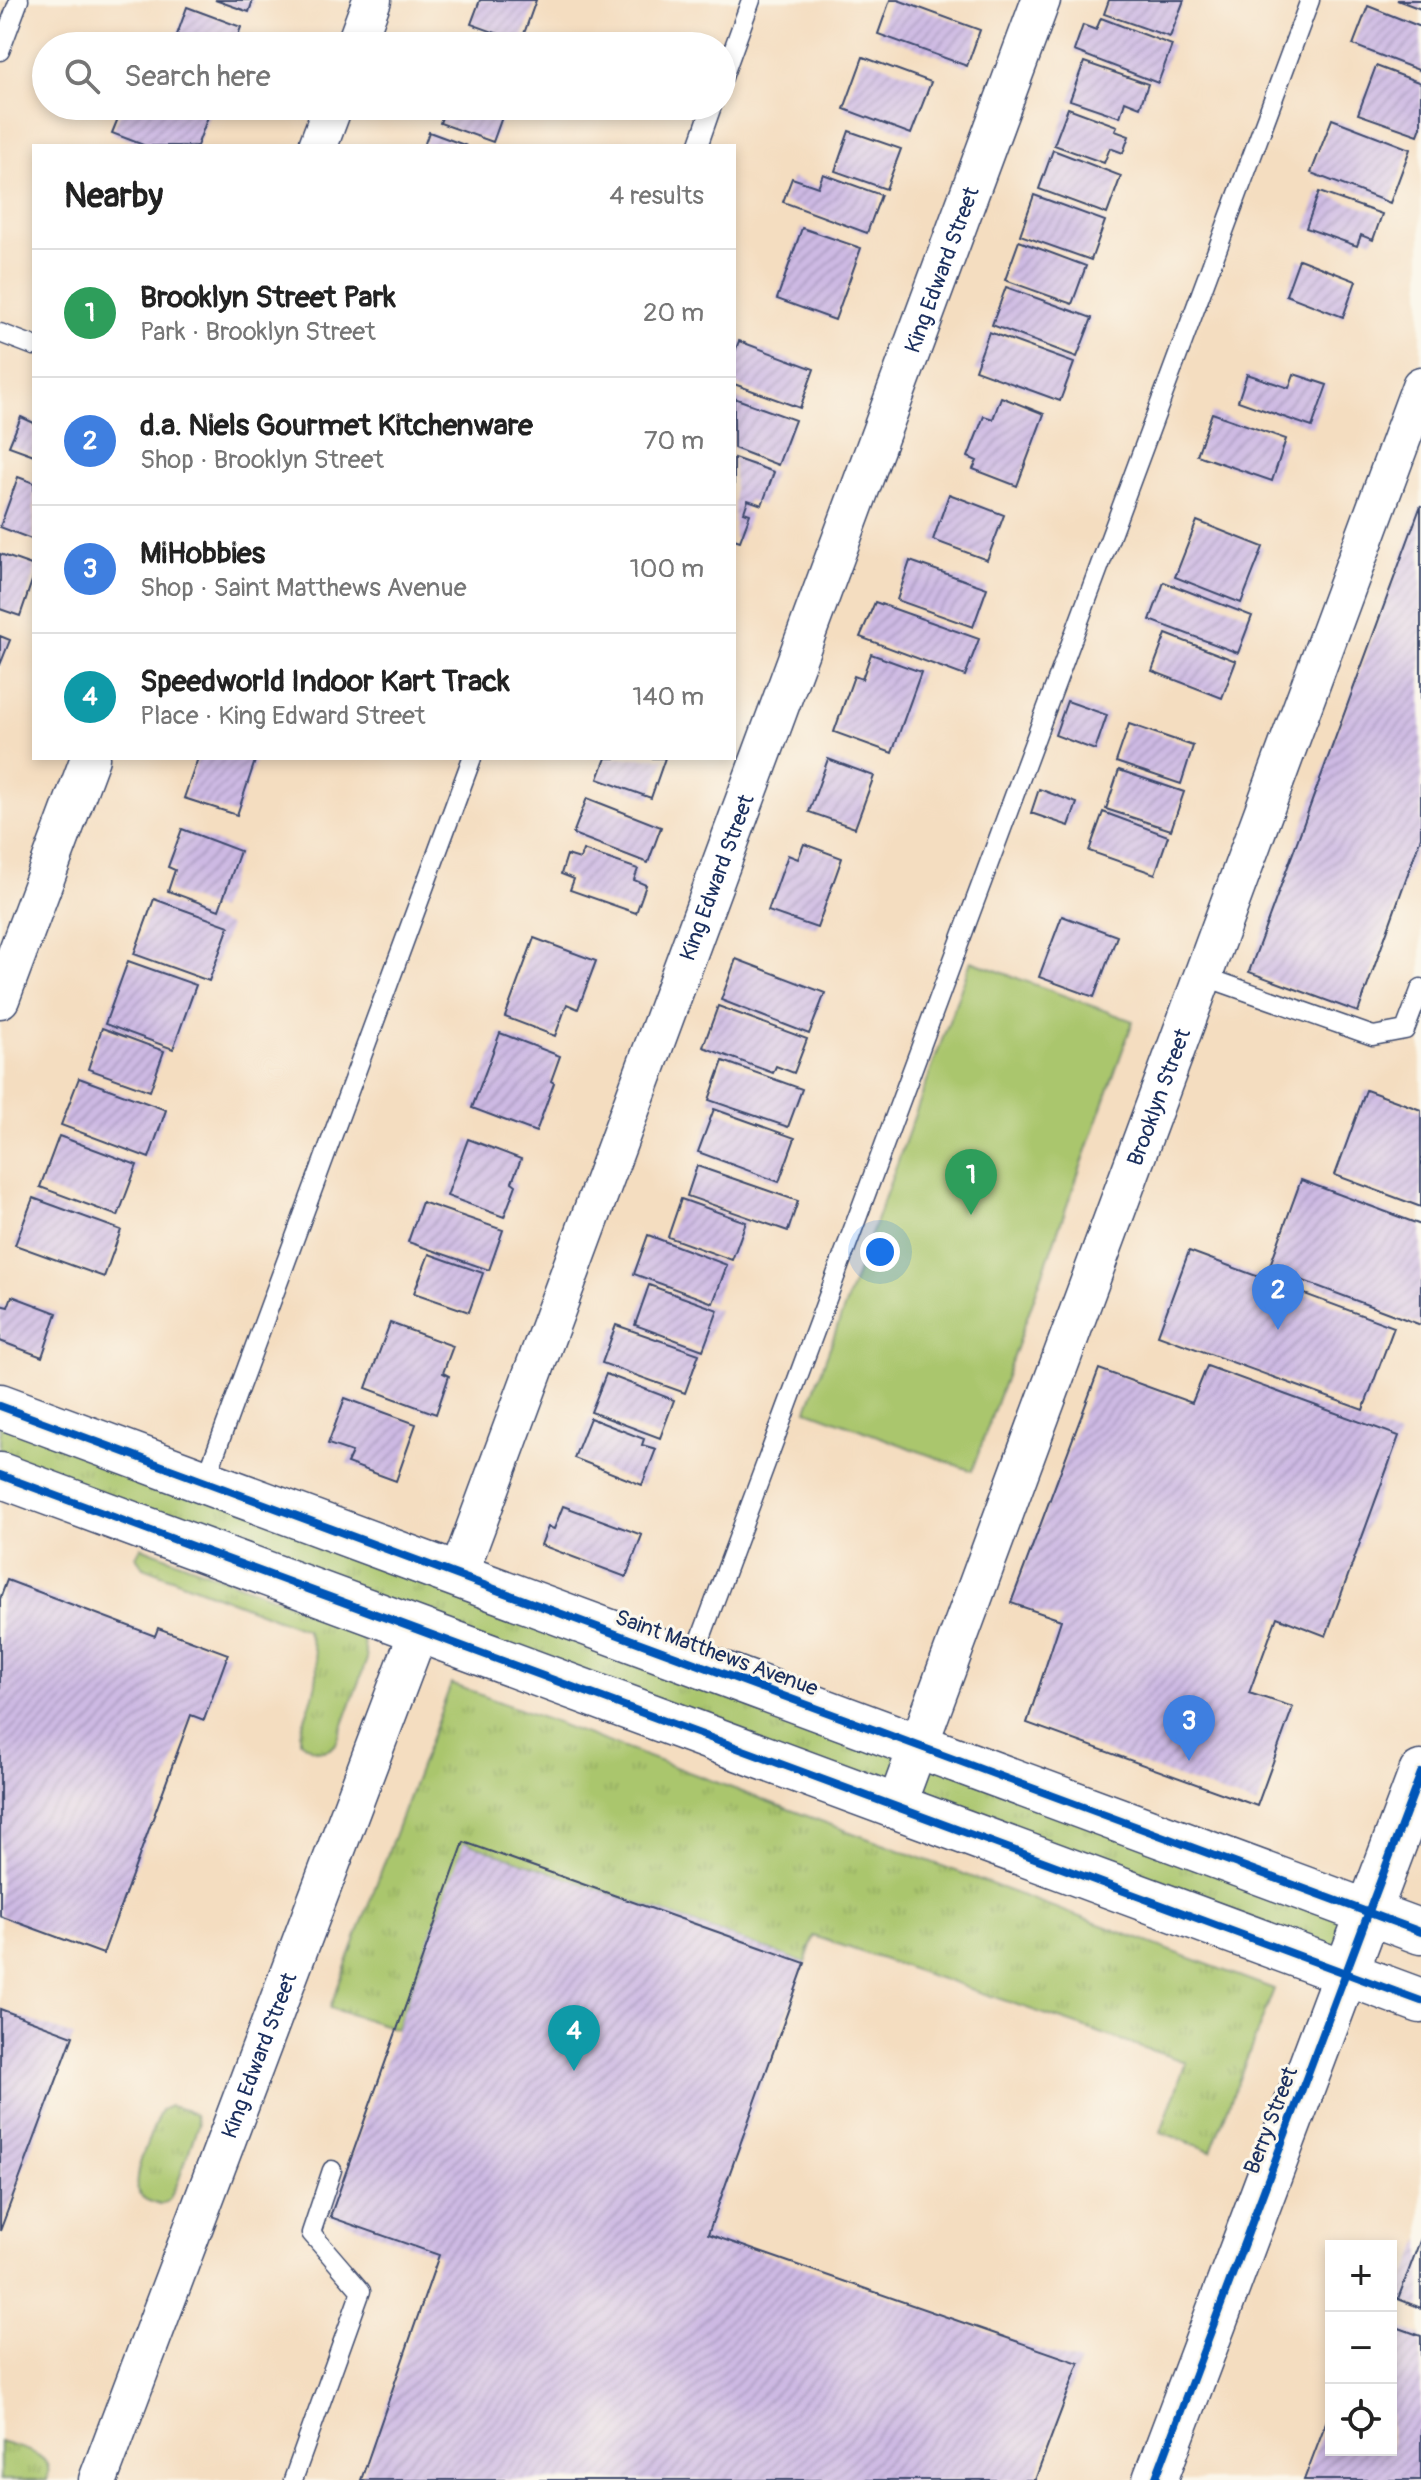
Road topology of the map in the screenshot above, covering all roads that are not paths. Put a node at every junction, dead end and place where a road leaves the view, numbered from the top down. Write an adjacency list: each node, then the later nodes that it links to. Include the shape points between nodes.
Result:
1 (19, 0): 8 (lane)
2 (372, 0): 6 (street)
3 (751, 0): 7 (lane)
4 (1041, 0): 24 (street, King Edward Street)
5 (1310, 0): 26 (lane)
6 (360, 32)
7 (736, 41)
8 (0, 51)
9 (328, 120): 11 (street)
10 (707, 120): 12 (lane)
11 (319, 144)
12 (699, 144)
13 (0, 333): 14 (lane)
14 (32, 345)
15 (1421, 386): 18 (street, Brooklyn Street)
16 (89, 760): 20 (street)
17 (471, 760): 23 (lane)
18 (1203, 976): 19 (lane, via 1373,1036 1405,1030); 27 (street, Brooklyn Street)
19 (1421, 988)
20 (0, 999)
21 (0, 1406): 23 (street, Saint Matthews Avenue)
22 (0, 1475): 25 (street)
23 (205, 1481): 24 (street, Saint Matthews Avenue)
24 (458, 1575): 26 (street, Saint Matthews Avenue)
25 (419, 1630): 29 (street); 35 (street, King Edward Street)
26 (692, 1662): 27 (street, Saint Matthews Avenue)
27 (918, 1745): 29 (street, Brooklyn Street); 30 (street, Saint Matthews Avenue)
28 (1421, 1773): 30 (street, Berry Street)
29 (896, 1806): 32 (street)
30 (1369, 1913): 31 (street, Saint Matthews Avenue); 32 (street, Berry Street)
31 (1421, 1932)
32 (1345, 1973): 33 (street); 37 (street, Berry Street)
33 (1421, 2001)
34 (332, 2170): 36 (lane, via 311,2233 361,2291)
35 (98, 2480)
36 (293, 2480)
37 (1155, 2480)

